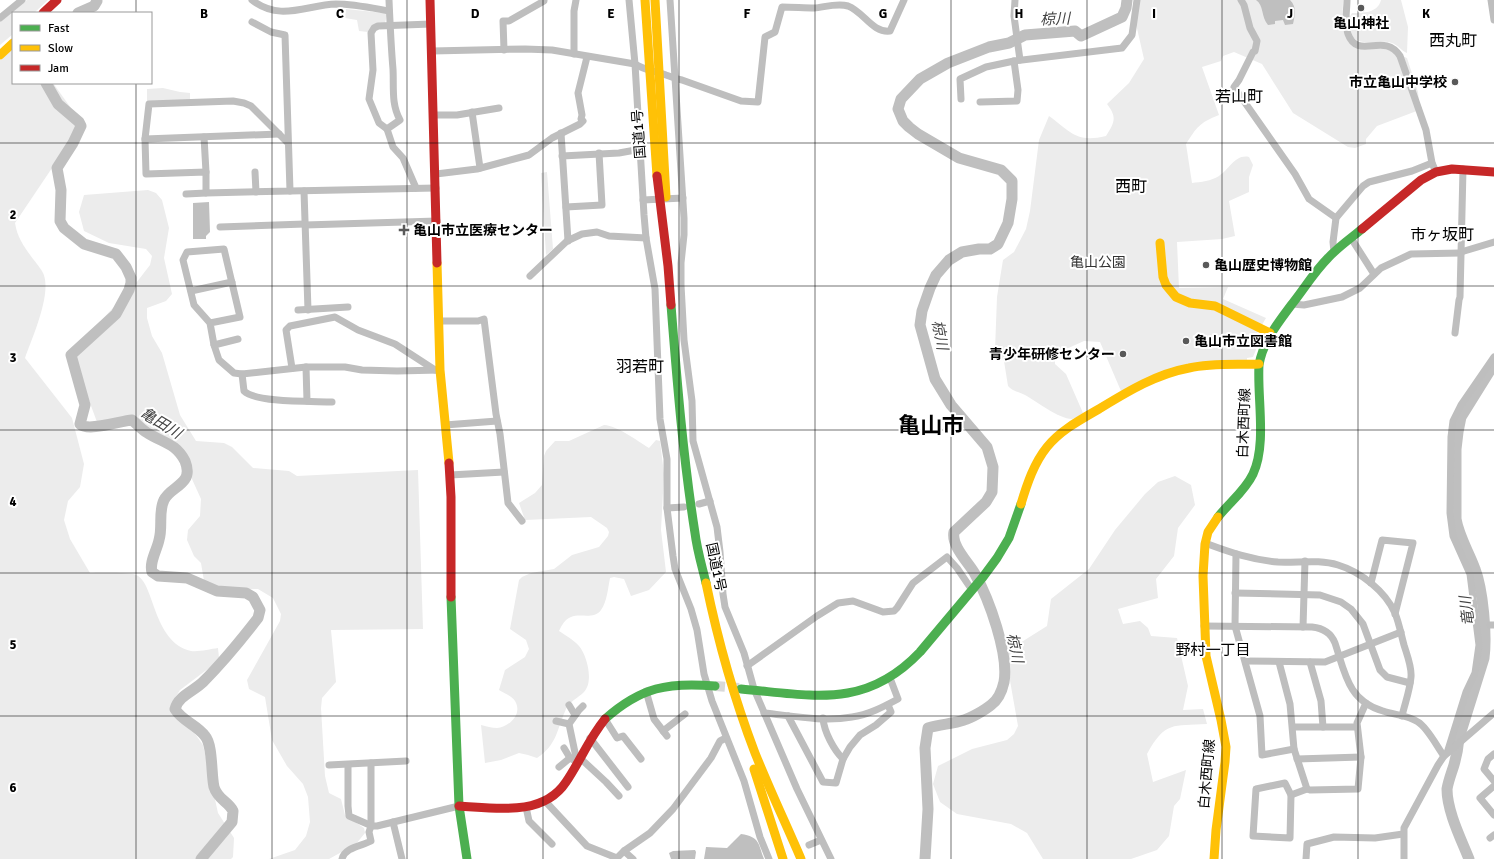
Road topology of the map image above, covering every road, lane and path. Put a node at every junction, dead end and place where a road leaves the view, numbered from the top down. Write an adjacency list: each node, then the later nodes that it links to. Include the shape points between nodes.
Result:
1 (22, 0): 20 (street)
2 (57, 0): 19 (main road)
3 (252, 0): 18 (street, via 276,11 286,12 338,4)
4 (389, 0): 18 (street)
5 (430, 0): 23 (main road)
6 (544, 0): 26 (street, via 503,21)
7 (576, 0): 28 (street)
8 (629, 0): 32 (street)
9 (645, 0): 77 (main road, 国道1号, via 656,172)
10 (655, 0): 77 (main road, 国道1号, via 666,171)
11 (670, 0): 33 (street)
12 (904, 0): 33 (street, via 890,31 883,32 846,6 782,7 775,32 765,37 758,102 741,101)
13 (1015, 0): 31 (street)
14 (1137, 0): 31 (street, via 1132,35 1122,48)
15 (1241, 0): 66 (street, via 1257,44 1234,87 1295,174 1309,199)
16 (1347, 0): 48 (street, via 1346,29 1350,39 1365,47 1388,45 1400,56 1426,130)
17 (1492, 0): 21 (street)
18 (389, 10): 24 (street)
19 (44, 12)
20 (0, 18)
21 (1494, 20)
22 (252, 22): 44 (street, via 271,32 285,35)
23 (431, 24): 24 (street); 27 (main road)
24 (390, 25): 39 (street, via 392,92 400,120); 39 (street, via 372,30 373,70 369,99 379,123)
25 (12, 44): 29 (main road)
26 (504, 50): 27 (street); 28 (street, via 552,50)
27 (432, 51): 38 (main road)
28 (574, 54): 30 (street)
29 (0, 55)
30 (587, 57): 32 (street); 40 (street, via 578,93 583,121 575,128)
31 (1017, 61): 34 (street, via 986,67 962,77 959,81); 35 (street, via 1017,101)
32 (638, 66): 33 (street); 45 (street)
33 (676, 79): 63 (street)
34 (961, 99)
35 (980, 102)
36 (499, 108): 37 (street)
37 (472, 112): 38 (street); 49 (street)
38 (433, 115): 55 (main road)
39 (387, 129): 56 (street, via 393,147 403,158)
40 (561, 133): 47 (street); 49 (street, via 529,156)
41 (279, 134): 42 (street); 43 (street, via 251,106 244,103 233,101 149,104); 44 (street)
42 (204, 137): 43 (street); 51 (street)
43 (145, 139): 51 (street, via 146,174)
44 (288, 143): 58 (street)
45 (641, 149): 46 (street); 64 (street)
46 (599, 154): 47 (street); 65 (street, via 602,205)
47 (562, 156): 65 (street)
48 (1432, 163): 53 (street); 66 (street, via 1369,182 1358,190)
49 (480, 168): 55 (street)
50 (1463, 169): 53 (main road, 白木西町線); 54 (main road, 白木西町線); 76 (street)
51 (206, 172): 61 (street)
52 (255, 172): 60 (street)
53 (1436, 172): 71 (main road, 白木西町線, via 1421,180)
54 (1494, 172)
55 (436, 174): 57 (main road)
56 (416, 188): 57 (street); 59 (street)
57 (436, 188): 67 (main road)
58 (290, 191): 59 (street); 60 (street)
59 (304, 191): 68 (street)
60 (256, 192): 61 (street)
61 (206, 193): 62 (street)
62 (186, 194)
63 (681, 198): 64 (street); 104 (street, via 684,235 681,263 684,340 692,401 693,441)
64 (646, 200): 70 (street)
65 (566, 207): 72 (street)
66 (1336, 218): 75 (street)
67 (437, 220): 68 (street); 86 (main road)
68 (305, 224): 69 (street); 85 (street)
69 (220, 227)
70 (646, 238): 72 (street, via 609,236 597,232 582,234); 107 (street, via 656,296 660,419 668,465)
71 (1350, 238): 75 (main road, 白木西町線); 78 (street)
72 (568, 240): 79 (street)
73 (1494, 242): 76 (street)
74 (1160, 243): 88 (main road, via 1163,277 1176,297 1190,303 1215,306)
75 (1334, 252): 82 (main road, 白木西町線, via 1320,264)
76 (1461, 252): 78 (street, via 1411,254); 89 (street, via 1460,297)
77 (668, 266): 126 (main road, 国道1号, via 680,412 692,513 712,618)
78 (1374, 274): 82 (street, via 1360,288 1342,297 1304,305)
79 (530, 276)
80 (232, 282): 81 (street); 81 (street, via 224,249 187,252 182,260); 87 (street, via 240,317)
81 (191, 291): 87 (street, via 194,306)
82 (1292, 304): 88 (main road, 白木西町線)
83 (348, 307): 85 (street)
84 (298, 310): 85 (street)
85 (308, 310)
86 (439, 321): 96 (main road); 100 (street, via 484,319)
87 (210, 323): 91 (street)
88 (1270, 333): 93 (main road, 白木西町線)
89 (1455, 333)
90 (238, 339): 91 (street)
91 (214, 345): 97 (street, via 219,360 234,373)
92 (1494, 357): 156 (street, via 1461,405 1452,428 1451,523 1455,541 1470,574 1479,646 1477,665)
93 (1259, 364): 109 (main road, 白木西町線, via 1260,448 1257,464 1247,486 1212,526); 113 (main road, via 1198,366 1166,374 1142,384 1063,431 1046,447 1036,462 1010,536 999,556)
94 (306, 367): 95 (street); 96 (street); 98 (street)
95 (292, 368): 96 (street, via 286,330 290,326 335,317 358,330 395,344); 97 (street)
96 (438, 370): 101 (main road)
97 (242, 374): 98 (street, via 245,393 291,401)
98 (307, 401): 99 (street)
99 (332, 402)
100 (497, 422): 101 (street); 102 (street)
101 (445, 425): 103 (main road)
102 (504, 472): 103 (street); 108 (street, via 508,503)
103 (450, 475): 175 (main road, via 451,616)
104 (710, 502): 105 (street); 127 (street, via 717,527 725,607)
105 (699, 504)
106 (684, 507): 107 (street)
107 (667, 508): 130 (street, via 675,569 691,609)
108 (522, 521)
109 (1205, 543): 110 (street); 117 (main road, 白木西町線)
110 (1236, 554): 111 (street, via 1277,562); 114 (street)
111 (1305, 561): 112 (street, via 1339,566); 115 (street)
112 (1371, 583): 116 (street); 116 (street, via 1382,540 1413,543)
113 (973, 588): 127 (street, via 947,557 908,588 894,611 883,612 853,601 838,603); 128 (main road, via 913,659)
114 (1236, 593): 115 (street); 118 (street)
115 (1304, 594): 119 (street); 121 (street, via 1330,597 1351,609 1363,624)
116 (1395, 614): 120 (street)
117 (1204, 626): 118 (street); 195 (main road, 白木西町線, via 1207,657 1226,744)
118 (1235, 626): 119 (street); 123 (street)
119 (1302, 627): 122 (street, via 1319,628 1329,634)
120 (1401, 632): 121 (street); 129 (street, via 1409,663)
121 (1370, 644): 122 (street); 129 (street, via 1378,666 1384,674)
122 (1340, 656): 125 (street, via 1325,662); 134 (street, via 1350,687)
123 (1246, 661): 124 (street); 154 (street, via 1260,716 1262,755)
124 (1279, 662): 125 (street); 148 (street)
125 (1310, 662): 149 (street, via 1321,701)
126 (726, 666): 155 (main road, 国道1号); 191 (main road, via 731,699)
127 (747, 666): 132 (street)
128 (890, 678): 132 (main road, via 864,691 839,696 814,696); 135 (street, via 898,700)
129 (1410, 683): 143 (street)
130 (711, 686): 133 (main road, via 678,684); 152 (street)
131 (741, 689): 132 (main road)
132 (754, 689): 140 (street)
133 (646, 691): 139 (street, via 654,719 665,733); 145 (main road, via 622,704)
134 (1366, 704): 143 (street); 150 (street)
135 (888, 705): 144 (street, via 852,717); 161 (street, via 891,712 860,735)
136 (569, 706): 141 (street)
137 (583, 706): 141 (street)
138 (1494, 713): 156 (street)
139 (686, 714)
140 (764, 714): 142 (street); 181 (street)
141 (575, 715): 147 (street)
142 (788, 716): 144 (street); 161 (street, via 823,782 836,783)
143 (1402, 716): 156 (street, via 1423,726)
144 (822, 718): 161 (street, via 838,754)
145 (605, 719): 151 (main road); 160 (street, via 617,738 623,736)
146 (556, 721): 147 (street)
147 (569, 724): 159 (street)
148 (1293, 727): 149 (street); 154 (street)
149 (1323, 727): 150 (street)
150 (1356, 727): 158 (street)
151 (590, 738): 159 (main road); 170 (street)
152 (726, 738): 184 (street, via 720,741 711,758 673,809 650,833); 190 (street, via 744,781 760,837)
153 (564, 748): 159 (street)
154 (1294, 749): 162 (street)
155 (755, 752): 192 (main road, 国道1号); 193 (main road, via 761,755)
156 (1447, 753): 180 (street, via 1407,819)
157 (1494, 754): 168 (street, via 1488,759 1484,769)
158 (1362, 758): 162 (street); 171 (street, via 1358,789)
159 (576, 759): 167 (street); 173 (street, via 606,782); 174 (main road, via 568,780)
160 (642, 759)
161 (844, 759)
162 (1297, 759): 171 (street)
163 (406, 761): 164 (street)
164 (371, 763): 165 (street); 179 (street)
165 (348, 764): 166 (street); 179 (street, via 349,816)
166 (329, 765)
167 (559, 767)
168 (1494, 781)
169 (1494, 786): 177 (street, via 1480,798)
170 (628, 787)
171 (1307, 789): 172 (street)
172 (1291, 795): 172 (street, via 1285,783 1256,789 1253,836 1290,838)
173 (619, 796)
174 (545, 801): 176 (main road); 185 (street, via 587,846)
175 (459, 806): 176 (main road); 178 (street); 188 (main road)
176 (526, 807): 182 (street, via 529,821)
177 (1493, 813)
178 (393, 822): 179 (street); 187 (street)
179 (371, 826): 186 (street, via 370,841 354,847 343,855)
180 (1403, 834): 196 (street, via 1375,838 1323,839 1307,844); 197 (street)
181 (821, 840): 183 (street); 194 (street)
182 (552, 844)
183 (809, 845)
184 (624, 851): 185 (street); 189 (street)
185 (616, 858)
186 (342, 859)
187 (402, 859)
188 (467, 859)
189 (633, 859)
190 (770, 859)
191 (783, 859)
192 (801, 859)
193 (810, 859)
194 (831, 859)
195 (1214, 859)
196 (1306, 859)
197 (1404, 859)

